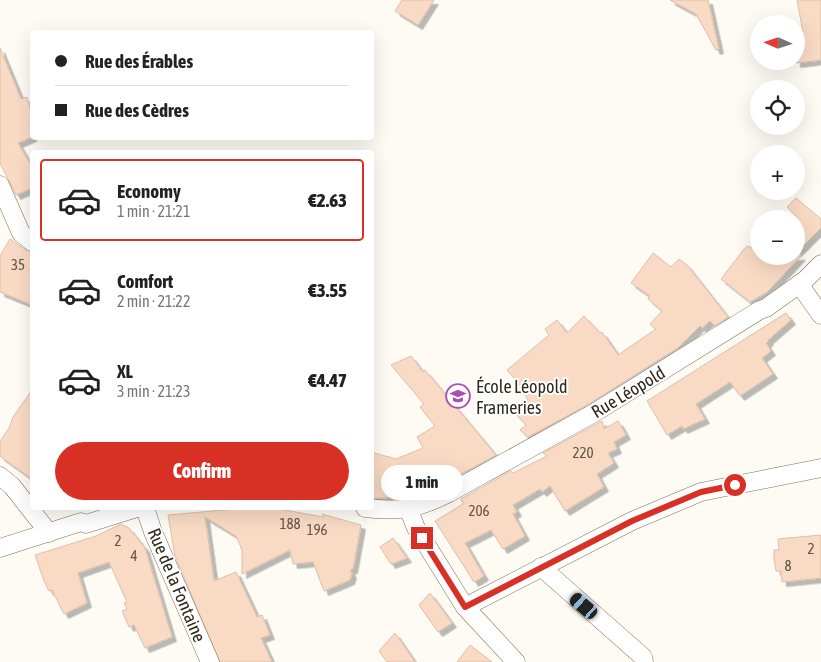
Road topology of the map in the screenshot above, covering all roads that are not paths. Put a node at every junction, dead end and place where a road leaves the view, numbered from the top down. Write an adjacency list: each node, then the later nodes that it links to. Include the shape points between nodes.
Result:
1 (0, 185): 2 (street, via 21,233)
2 (30, 240)
3 (821, 264): 4 (street, Rue Léopold)
4 (799, 284): 5 (street); 8 (street, Rue Léopold, via 766,308 594,413 435,500)
5 (821, 314)
6 (821, 468): 16 (street, via 701,492 632,521)
7 (0, 476): 11 (street)
8 (408, 508): 9 (street, Rue Léopold); 17 (street, via 416,528)
9 (374, 509)
10 (30, 510): 14 (street)
11 (30, 510)
12 (131, 510): 14 (street)
13 (146, 510): 18 (street, Rue de la Fontaine)
14 (48, 533): 15 (street)
15 (0, 548)
16 (541, 567): 17 (street); 20 (street, via 643,657)
17 (465, 607): 19 (street)
18 (210, 662)
19 (516, 662)
20 (644, 662)

